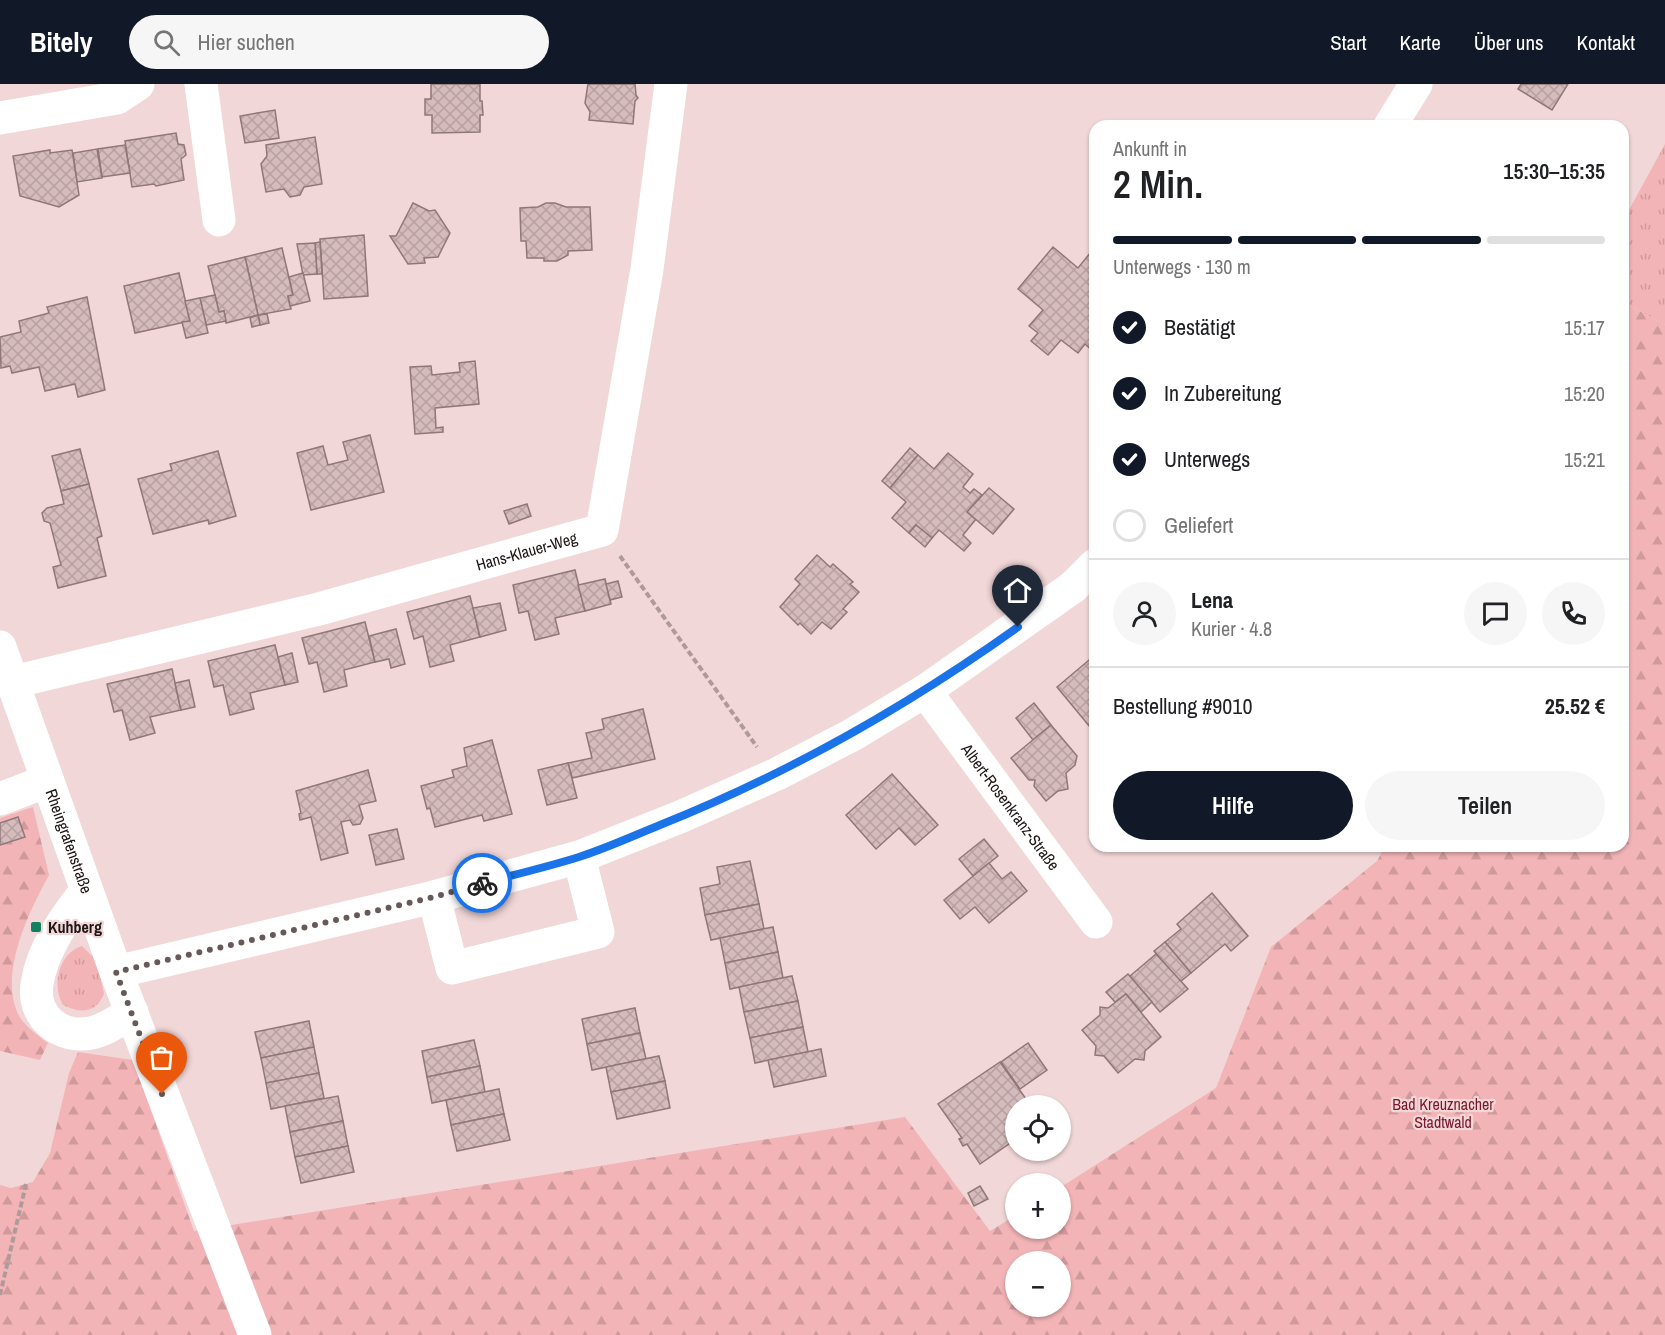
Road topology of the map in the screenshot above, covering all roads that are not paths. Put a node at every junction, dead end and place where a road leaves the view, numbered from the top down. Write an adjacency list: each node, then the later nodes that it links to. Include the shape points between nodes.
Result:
1 (138, 84): 5 (street, via 117,98)
2 (201, 84): 7 (street)
3 (671, 84): 10 (street, Hans-Klauer-Weg, via 647,269 602,530 319,609)
4 (1416, 84): 6 (street)
5 (0, 118)
6 (1394, 120)
7 (219, 220)
8 (1089, 571): 11 (street, via 1073,587)
9 (0, 647): 10 (street, Rheingrafenstraße)
10 (13, 682): 12 (street, Rheingrafenstraße)
11 (925, 691): 14 (street, via 777,774); 17 (street, Albert-Rosenkranz-Straße)
12 (47, 781): 13 (street); 15 (street, Rheingrafenstraße)
13 (0, 799)
14 (579, 857): 16 (street); 16 (street, via 598,932 452,968)
15 (86, 891): 18 (street, Rheingrafenstraße); 19 (street, via 57,932 43,964 36,986 40,1007 49,1024 82,1034 94,1032)
16 (434, 897): 18 (street)
17 (1096, 922)
18 (116, 972): 19 (street, Rheingrafenstraße)
19 (132, 1012): 20 (street, Rheingrafenstraße)
20 (255, 1335)

